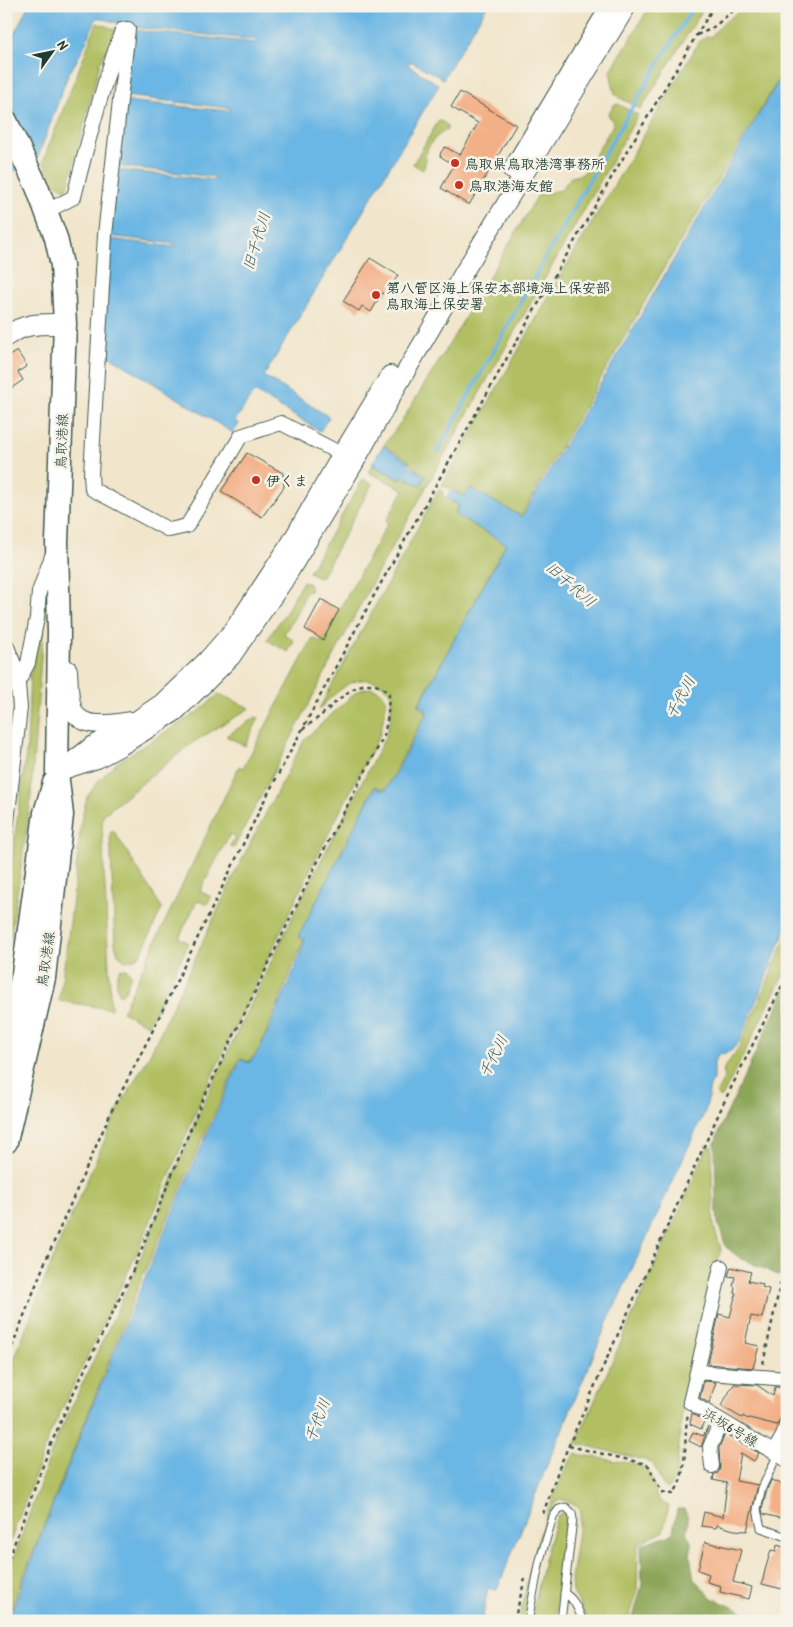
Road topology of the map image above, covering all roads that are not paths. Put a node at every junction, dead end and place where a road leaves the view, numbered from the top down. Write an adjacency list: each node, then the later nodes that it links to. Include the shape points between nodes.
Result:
1 (610, 6): 7 (street)
2 (627, 6): 7 (street, via 395,390)
3 (6, 122): 4 (main road, 鳥取港線)
4 (47, 211): 5 (main road, 鳥取港線, via 62,265); 7 (street, via 74,197 110,63 122,30 128,29 105,235 92,489 169,530 187,526 241,436 281,423)
5 (65, 324): 6 (main road, via 32,324); 8 (main road, 鳥取港線)
6 (6, 336)
7 (348, 458): 12 (street, via 234,629 162,703); 13 (street, via 283,582 231,657 175,712 97,759)
8 (57, 542): 9 (main road, 鳥取港線); 11 (street, via 39,592 28,663)
9 (59, 634): 12 (street, via 67,658 70,700 76,716 88,723); 13 (main road, 鳥取港線)
10 (6, 644): 11 (street)
11 (18, 682): 14 (street, via 20,708)
12 (137, 720): 13 (street, via 92,746)
13 (57, 772): 15 (main road, 鳥取港線, via 45,812 23,973); 16 (main road, 鳥取港線, via 62,815 44,978)
14 (6, 830)
15 (6, 1052)
16 (6, 1142)
17 (721, 1266): 18 (street, 浜坂6号線)
18 (697, 1372): 19 (street); 20 (street, 浜坂6号線, via 690,1402)
19 (787, 1379)
20 (721, 1421): 22 (street, 浜坂6号線); 23 (street, via 710,1447)
21 (787, 1423): 22 (street, 浜坂6号線)
22 (780, 1455): 24 (lane, via 762,1488 757,1509 761,1528)
23 (712, 1466)
24 (787, 1537)
25 (564, 1593): 26 (lane, via 573,1519 566,1507 559,1508 553,1517 540,1560); 27 (lane); 28 (lane, via 574,1601)
26 (528, 1621)
27 (561, 1621)
28 (583, 1621)

